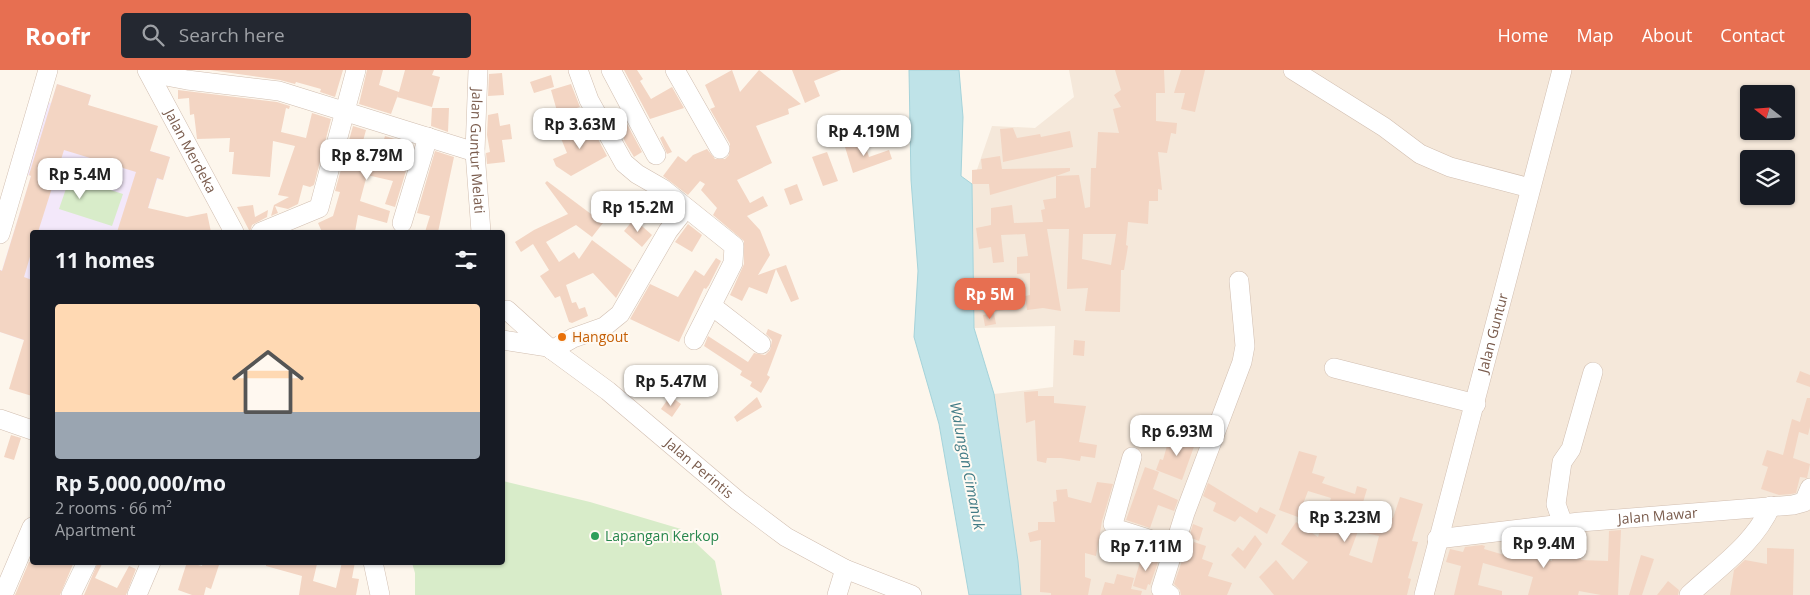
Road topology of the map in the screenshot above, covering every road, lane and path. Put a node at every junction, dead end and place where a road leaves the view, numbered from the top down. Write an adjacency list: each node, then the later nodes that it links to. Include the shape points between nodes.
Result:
1 (48, 70): 21 (street)
2 (356, 70): 10 (street)
3 (478, 70): 13 (street, Jalan Guntur Melati)
4 (578, 70): 16 (street, via 589,100 624,163)
5 (611, 70): 14 (street)
6 (675, 70): 12 (street)
7 (1293, 70): 15 (street, via 1384,127 1420,154 1450,167)
8 (1562, 70): 15 (street, Jalan Guntur)
9 (149, 72): 10 (street, via 279,91); 18 (street, Jalan Merdeka)
10 (345, 111): 11 (street); 19 (street, via 319,208)
11 (428, 137): 13 (street); 17 (street)
12 (720, 149)
13 (475, 152): 20 (street, Jalan Guntur Melati)
14 (656, 155)
15 (1530, 188): 32 (street, Jalan Guntur)
16 (686, 208): 23 (street, via 735,249 733,263); 29 (street, via 668,231 620,314 604,326)
17 (402, 223)
18 (233, 230)
19 (266, 230)
20 (481, 230)
21 (0, 234)
22 (1238, 281): 41 (street, via 1245,346 1242,362)
23 (712, 306): 27 (street); 28 (street)
24 (505, 307): 25 (street, via 509,323); 29 (street, Jalan Perintis)
25 (505, 330)
26 (505, 340): 29 (street)
27 (694, 340)
28 (761, 344)
29 (550, 348): 45 (street, Jalan Perintis, via 608,391)
30 (1334, 368): 32 (street)
31 (1593, 372): 38 (street, via 1571,449 1562,462 1556,504)
32 (1476, 404): 40 (street, Jalan Guntur)
33 (0, 419): 34 (street)
34 (30, 429)
35 (1132, 457): 41 (street, via 1113,524 1117,529)
36 (1810, 488): 37 (street, Jalan Mawar, via 1804,502)
37 (1771, 506): 38 (street, Jalan Mawar); 53 (street, via 1749,540)
38 (1563, 524): 40 (street, Jalan Mawar)
39 (30, 532): 46 (street)
40 (1437, 539): 52 (street, Jalan Guntur)
41 (1174, 547): 51 (street, via 1161,590)
42 (86, 565): 47 (street)
43 (150, 565): 48 (street)
44 (374, 565): 49 (street)
45 (841, 583): 50 (street, Jalan Perintis)
46 (4, 595)
47 (71, 595)
48 (137, 595)
49 (380, 595)
50 (912, 595)
51 (1170, 595)
52 (1424, 595)
53 (1689, 595)

